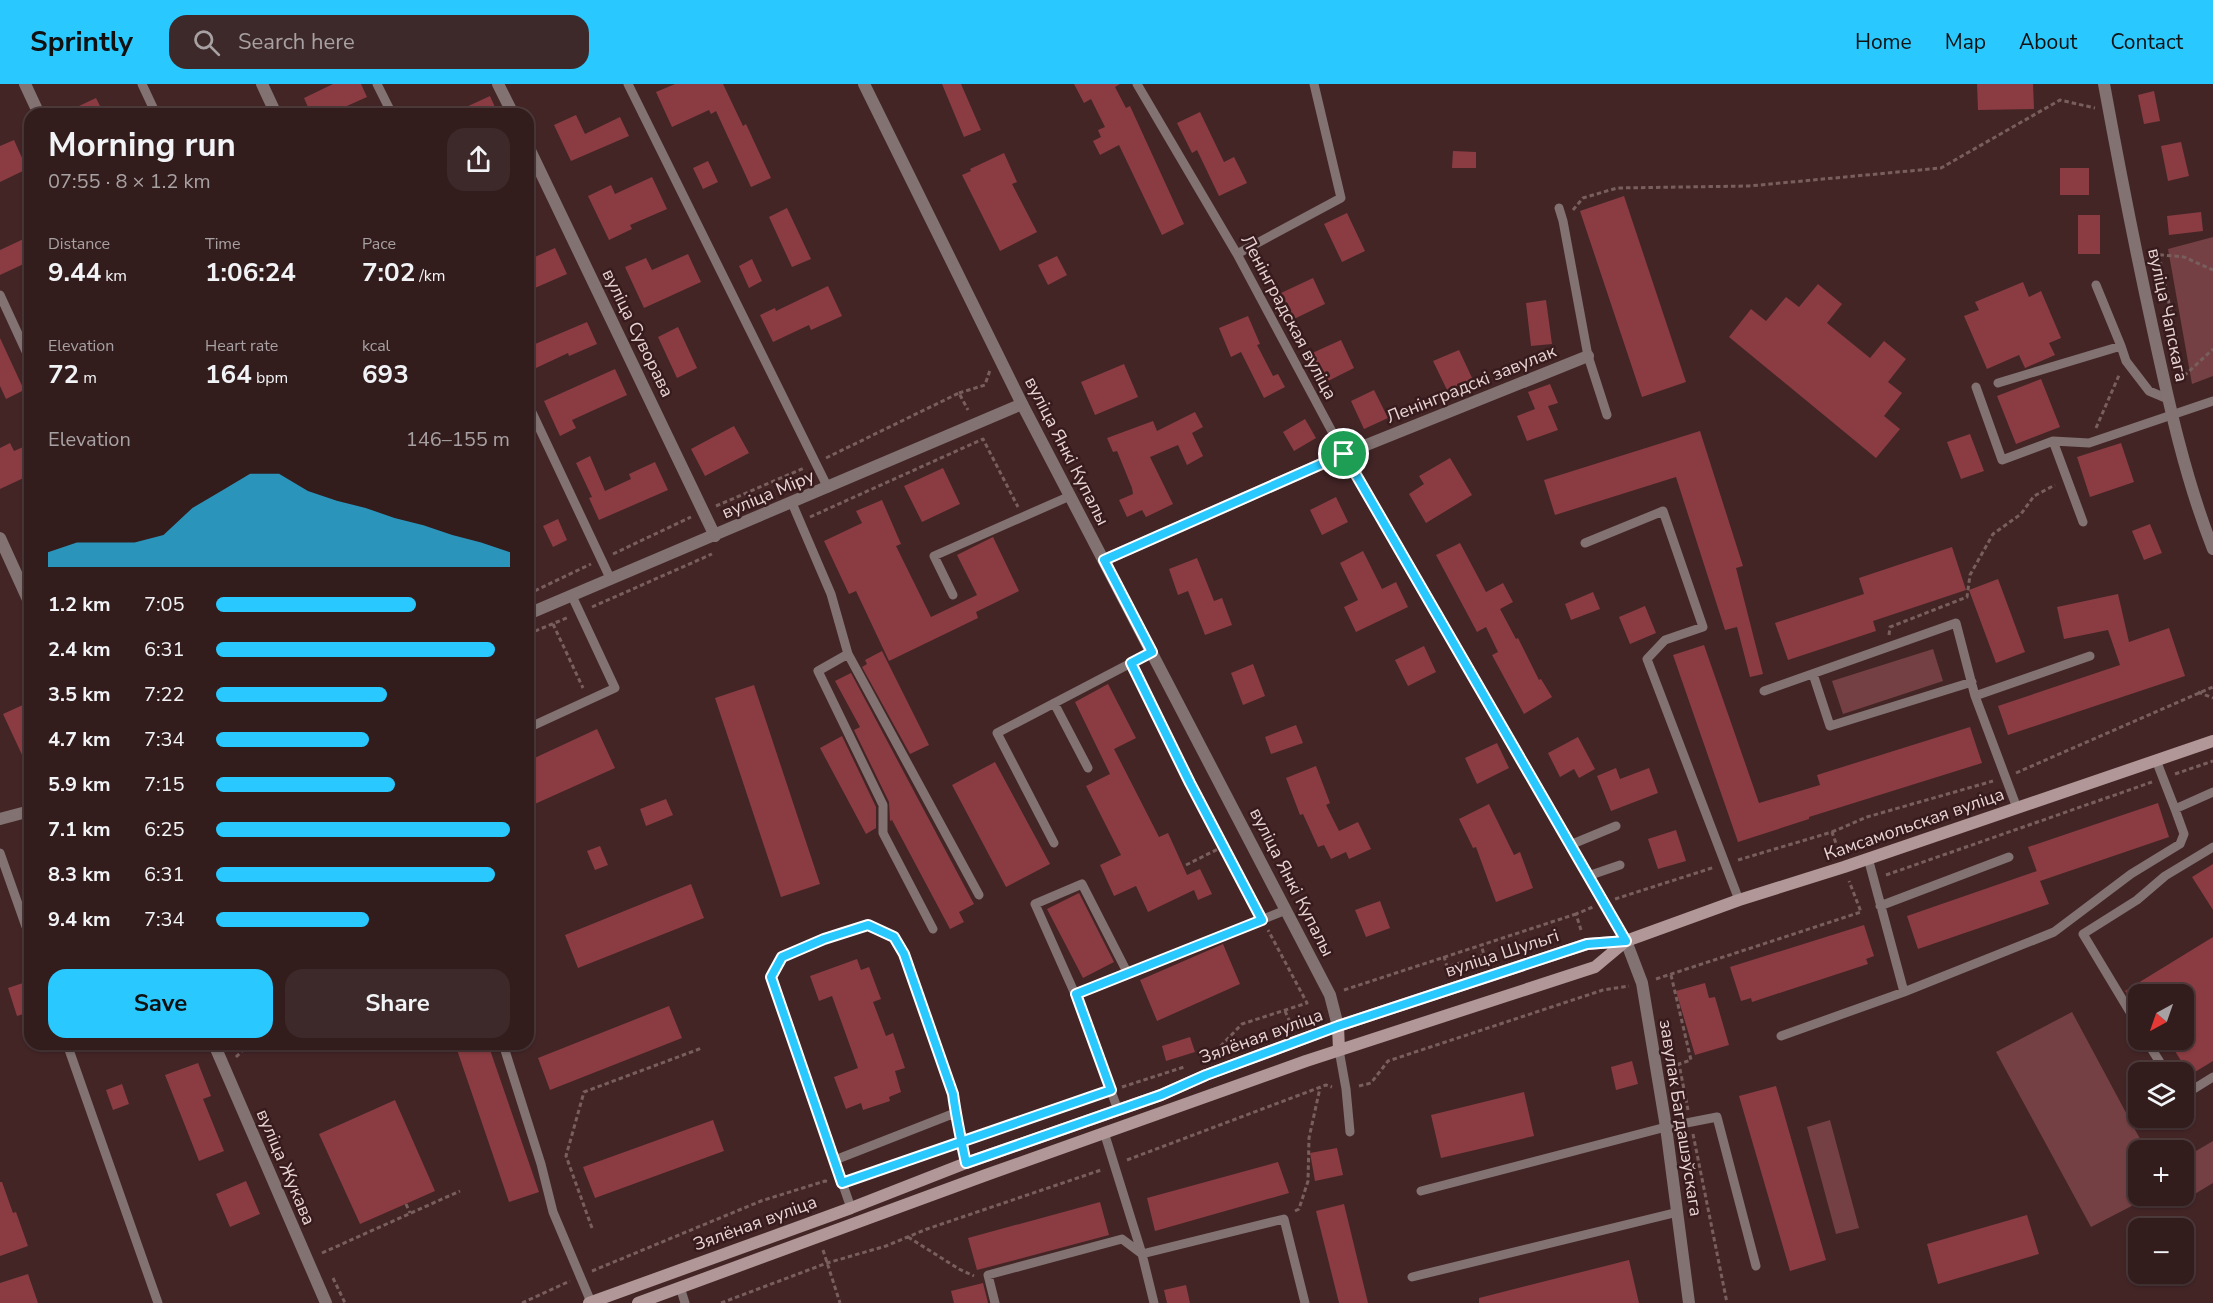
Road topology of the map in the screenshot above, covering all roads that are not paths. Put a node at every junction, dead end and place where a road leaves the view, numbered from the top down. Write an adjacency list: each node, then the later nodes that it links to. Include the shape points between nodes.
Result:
1 (25, 84): 11 (street)
2 (142, 84): 12 (lane)
3 (262, 84): 13 (street)
4 (378, 84): 14 (lane)
5 (498, 84): 15 (street)
6 (628, 84): 34 (lane)
7 (864, 84): 28 (street, вуліца Янкі Купалы)
8 (1137, 84): 18 (lane, Ленінградская вуліца)
9 (1314, 84): 18 (lane, via 1341,198)
10 (2104, 84): 26 (street, вуліца Чапскага)
11 (36, 108)
12 (153, 108)
13 (273, 108)
14 (389, 108)
15 (510, 108)
16 (534, 159): 38 (street, вуліца Суворава)
17 (1559, 208): 23 (lane)
18 (1238, 254): 33 (lane, Ленінградская вуліца)
19 (2096, 285): 21 (lane)
20 (0, 295): 22 (lane)
21 (2121, 346): 24 (lane); 26 (lane, via 2126,361 2149,391)
22 (24, 347)
23 (1588, 356): 30 (lane); 33 (street, Ленінградскі завулак)
24 (1998, 383)
25 (1976, 387): 32 (lane, via 2002,460)
26 (2167, 396): 29 (street, вуліца Чапскага)
27 (2213, 401): 29 (lane)
28 (1022, 404): 34 (street, вуліца Міру); 35 (street, вуліца Янкі Купалы)
29 (2172, 413): 32 (lane, via 2089,443); 41 (street, вуліца Чапскага)
30 (1607, 415)
31 (534, 417): 43 (lane)
32 (2053, 441): 37 (lane)
33 (1344, 454): 42 (street, Ленінградскі завулак); 67 (lane, Ленінградская вуліца)
34 (828, 488): 36 (street, вуліца Міру)
35 (1070, 496): 42 (street, вуліца Янкі Купалы); 45 (lane, via 934,556)
36 (792, 503): 38 (street, вуліца Міру); 49 (lane, via 831,594)
37 (2083, 522)
38 (715, 536): 43 (street, вуліца Міру)
39 (0, 538): 44 (street)
40 (1585, 543): 75 (lane, via 1663,511 1702,627 1665,640 1647,659)
41 (2213, 549)
42 (1104, 560): 48 (street, вуліца Янкі Купалы)
43 (611, 580): 46 (street, вуліца Міру)
44 (24, 591)
45 (953, 595)
46 (572, 596): 47 (street, вуліца Міру); 56 (lane, via 615,688)
47 (534, 612)
48 (1152, 652): 55 (lane); 77 (street, вуліца Янкі Купалы)
49 (848, 654): 74 (lane); 79 (lane, via 818,671 883,805 883,833)
50 (2090, 656): 54 (lane)
51 (1813, 674): 52 (lane, via 1830,726); 52 (lane, via 1956,623); 53 (lane)
52 (1972, 682): 54 (lane)
53 (1764, 691)
54 (1975, 696): 61 (lane)
55 (1054, 703): 59 (lane); 66 (lane, via 997,733)
56 (534, 725)
57 (2213, 741): 58 (main road, Камсамольская вуліца)
58 (2156, 760): 61 (main road, Камсамольская вуліца); 62 (lane)
59 (1088, 768)
60 (2213, 792): 62 (lane)
61 (2017, 808): 71 (main road, Камсамольская вуліца)
62 (2175, 809): 82 (lane, via 2184,834 2180,844 2054,932)
63 (24, 813): 64 (street)
64 (0, 819)
65 (1616, 826): 67 (lane)
66 (1054, 843)
67 (1570, 845): 73 (lane, Ленінградская вуліца)
68 (2213, 847): 84 (lane, via 2084,934)
69 (0, 853): 78 (lane)
70 (2009, 857): 76 (lane)
71 (1868, 858): 75 (main road, Камсамольская вуліца); 76 (lane)
72 (1620, 865): 73 (lane)
73 (1588, 876): 80 (lane, Ленінградская вуліца)
74 (979, 895)
75 (1739, 900): 80 (main road, Камсамольская вуліца)
76 (1880, 906): 82 (lane)
77 (1286, 910): 81 (lane); 85 (street, вуліца Янкі Купалы, via 1330,995)
78 (24, 921)
79 (933, 929)
80 (1626, 941): 85 (main road, вуліца Шульгі, via 1587,944); 90 (main road, via 1595,967); 95 (street, завулак Багдашэўскага, via 1642,983)
81 (1128, 974): 83 (lane); 83 (lane, via 1082,884 1035,904)
82 (1904, 992): 86 (lane)
83 (1076, 994): 93 (lane)
84 (2128, 1008)
85 (1338, 1026): 90 (main road); 93 (main road, Зялёная вуліца)
86 (1780, 1036)
87 (69, 1050): 108 (lane)
88 (217, 1050): 109 (street, вуліца Жукава)
89 (505, 1050): 110 (lane, via 554,1212)
90 (1340, 1050): 96 (main road, Зялёная вуліца); 97 (lane)
91 (2213, 1077): 92 (lane)
92 (2194, 1089)
93 (1118, 1110): 99 (main road, Зялёная вуліца)
94 (956, 1113): 98 (lane); 98 (lane, via 904,954 894,937 868,925 824,939 782,957 771,977); 99 (lane)
95 (1666, 1127): 100 (lane); 102 (street, завулак Багдашэўскага); 104 (lane, via 1717,1117)
96 (1104, 1132): 103 (lane); 107 (main road, Зялёная вуліца)
97 (1350, 1132)
98 (835, 1160): 101 (lane)
99 (966, 1163): 101 (main road, Зялёная вуліца)
100 (1421, 1191)
101 (851, 1208): 105 (main road, Зялёная вуліца)
102 (1678, 1212): 106 (lane); 116 (street, завулак Багдашэўскага)
103 (1142, 1254): 113 (lane, via 1122,1239 988,1275); 114 (lane); 115 (lane, via 1284,1219)
104 (1755, 1266)
105 (674, 1271): 107 (main road); 110 (main road, Зялёная вуліца)
106 (1412, 1277)
107 (680, 1287): 111 (main road, Зялёная вуліца); 112 (lane)
108 (158, 1303)
109 (326, 1303)
110 (590, 1303)
111 (638, 1303)
112 (685, 1303)
113 (995, 1303)
114 (1154, 1303)
115 (1305, 1303)
116 (1689, 1303)

